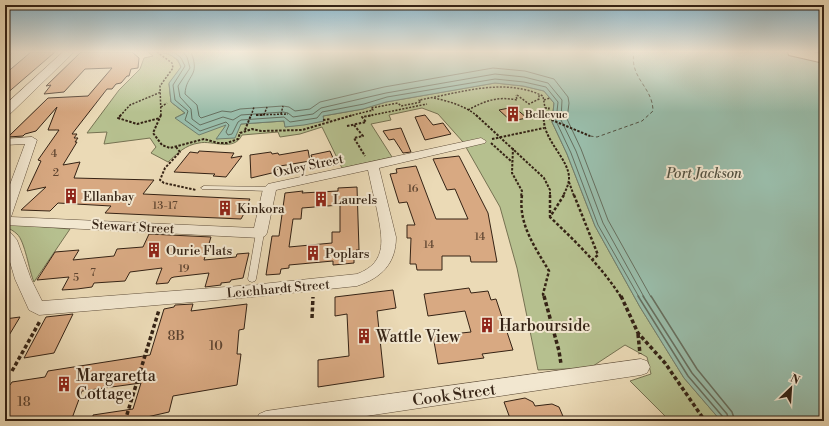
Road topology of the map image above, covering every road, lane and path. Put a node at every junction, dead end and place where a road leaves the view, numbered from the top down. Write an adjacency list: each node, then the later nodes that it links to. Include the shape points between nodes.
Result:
1 (48, 72): 16 (street)
2 (170, 72): 3 (path, via 160,86)
3 (161, 92): 11 (path); 23 (path, via 130,105 118,118 136,124)
4 (539, 93): 5 (path, via 523,88 492,87); 8 (path); 15 (path, via 539,99 529,104 516,95 517,100 489,99)
5 (431, 98): 7 (path); 15 (path, via 448,101)
6 (550, 98): 8 (path)
7 (422, 99): 24 (path, via 419,100 421,102 371,108 373,110); 26 (path, via 427,104 362,117 366,122)
8 (544, 100): 14 (path)
9 (167, 102): 11 (path)
10 (283, 106): 19 (path)
11 (161, 107): 23 (path)
12 (254, 107): 22 (path)
13 (267, 107): 17 (path)
14 (545, 108): 28 (path, via 542,122); 30 (path, via 549,108 547,118)
15 (467, 110): 32 (path, via 473,112)
16 (5, 112)
17 (264, 114): 18 (path); 21 (path)
18 (271, 114): 19 (path); 21 (path)
19 (280, 114): 20 (path)
20 (288, 114)
21 (255, 115): 22 (path)
22 (250, 116): 29 (path)
23 (161, 118): 36 (path, via 153,133 162,144 170,148)
24 (335, 119): 25 (path); 29 (path, via 302,130)
25 (323, 120)
26 (354, 125): 27 (path); 39 (path, via 363,136 354,138)
27 (347, 126)
28 (544, 128): 32 (path); 40 (path, via 568,172)
29 (245, 130): 33 (path, via 240,133 238,139 227,143)
30 (590, 136)
31 (195, 137): 33 (path)
32 (499, 137): 37 (path)
33 (200, 140): 36 (path)
34 (485, 140): 38 (path); 39 (street)
35 (5, 142): 43 (street, via 32,140)
36 (176, 147): 41 (path, via 180,152 167,166 160,180 200,191)
37 (513, 148): 38 (path); 44 (path, via 544,178 550,190)
38 (512, 162): 55 (path, via 512,173 522,191 519,203 524,226 549,271 543,294)
39 (373, 166): 42 (street, Oxley Street); 50 (street, Leichhardt Street, via 389,237 390,245 385,257 376,269 362,279)
40 (569, 182): 44 (path); 48 (path, via 598,255)
41 (204, 188): 42 (lane)
42 (270, 189): 46 (street, Oxley Street)
43 (5, 216)
44 (550, 216): 48 (path)
45 (5, 221): 46 (street, Stewart Street)
46 (260, 233): 49 (lane)
47 (5, 235): 51 (street, Leichhardt Street, via 12,244 23,279 35,305 39,308)
48 (593, 259): 54 (path, via 616,288)
49 (252, 279)
50 (313, 285): 51 (street, Leichhardt Street); 53 (path)
51 (163, 298): 58 (path)
52 (42, 317): 57 (path)
53 (312, 318)
54 (638, 333): 56 (path); 60 (path, via 665,363)
55 (559, 351)
56 (641, 368): 59 (street, Cook Street)
57 (12, 371)
58 (125, 421)
59 (266, 421)
60 (705, 421)

